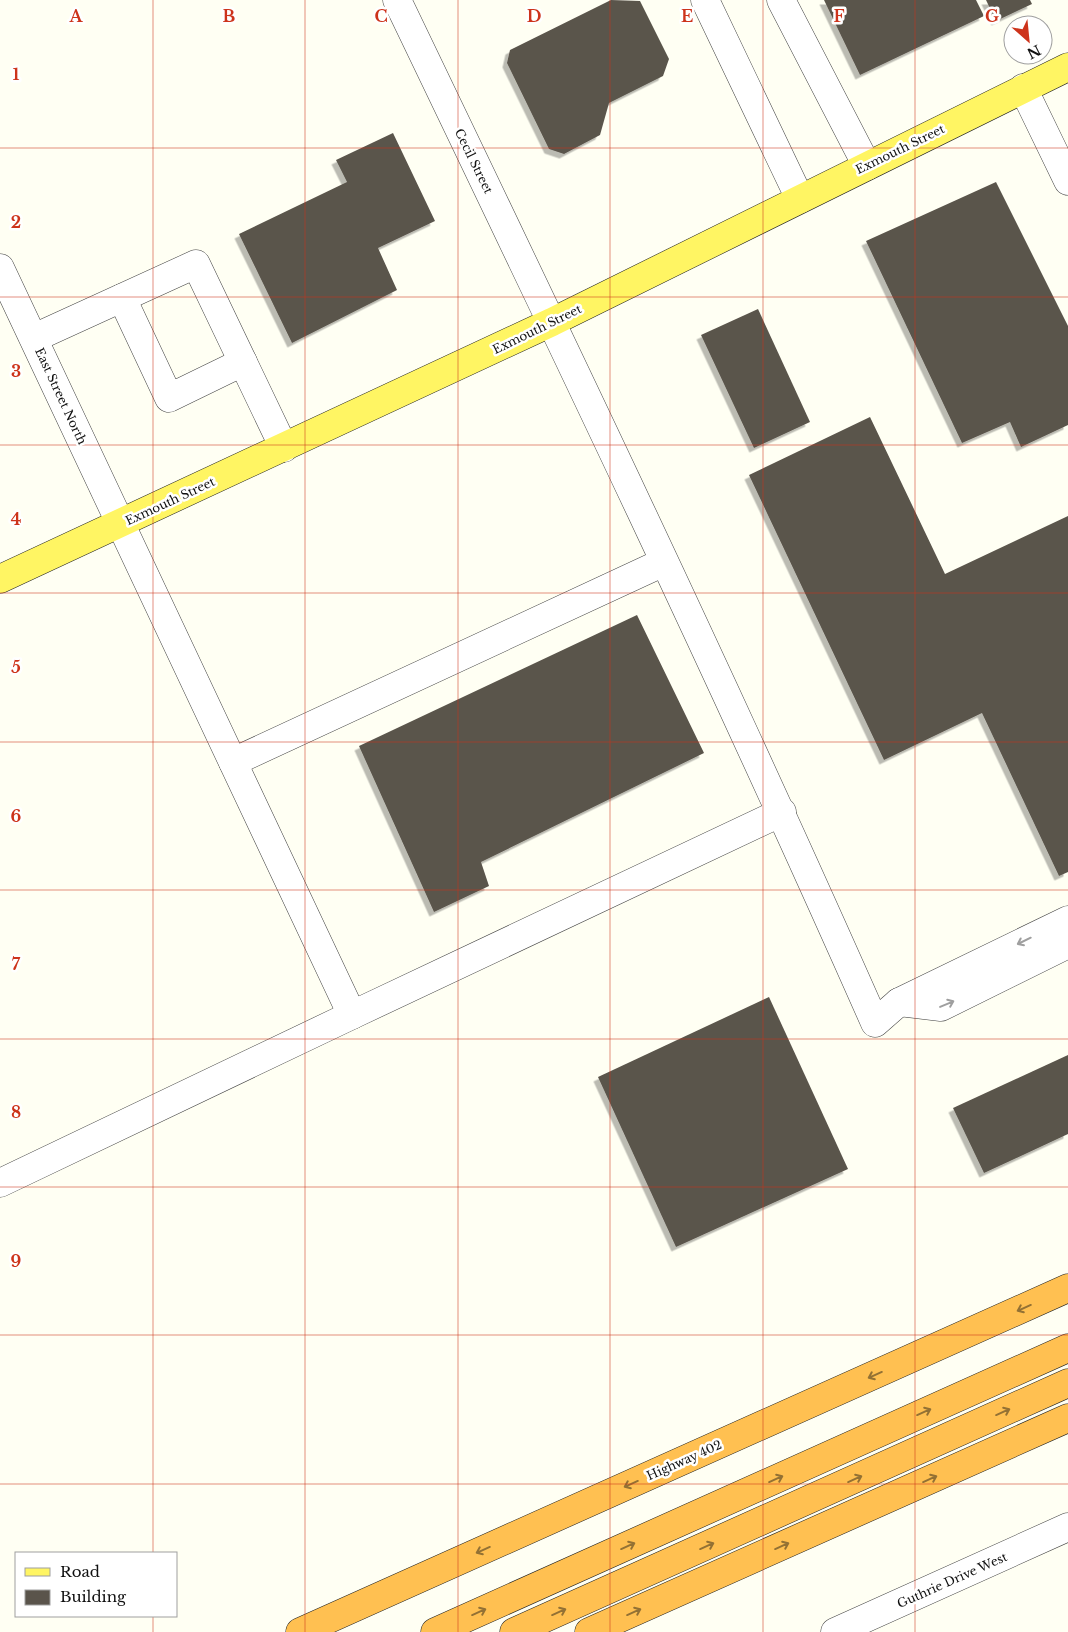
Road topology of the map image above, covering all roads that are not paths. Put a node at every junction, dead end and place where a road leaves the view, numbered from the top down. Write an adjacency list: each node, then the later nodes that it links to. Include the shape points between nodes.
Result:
1 (397, 0): 11 (street, Cecil Street)
2 (705, 0): 8 (street)
3 (781, 0): 6 (street)
4 (1068, 67): 5 (main road, Exmouth Street)
5 (1023, 88): 6 (main road, Exmouth Street); 7 (street)
6 (867, 166): 8 (main road, Exmouth Street)
7 (1068, 181)
8 (800, 199): 11 (main road, Exmouth Street)
9 (0, 268): 12 (street, East Street North)
10 (122, 298): 12 (street); 13 (street, via 196,264); 13 (street, via 169,398)
11 (552, 322): 14 (main road, Exmouth Street); 16 (street, Cecil Street)
12 (34, 338): 15 (street, East Street North)
13 (242, 362): 14 (street)
14 (284, 448): 15 (main road, Exmouth Street)
15 (122, 524): 17 (main road, Exmouth Street); 18 (street, East Street North)
16 (664, 562): 18 (street); 19 (street, Cecil Street)
17 (0, 579)
18 (233, 762): 23 (street, East Street North)
19 (782, 812): 22 (street, Cecil Street, via 875,1023); 23 (street)
20 (1068, 920): 22 (street, one-way to 22)
21 (1068, 944): 22 (street, one-way to 21, via 941,1007)
22 (899, 1002)
23 (352, 1015): 24 (street)
24 (0, 1183)
25 (1068, 1288): 30 (highway, Highway 402, one-way to 30)
26 (1068, 1348): 31 (highway, one-way to 26)
27 (1068, 1384): 32 (highway, one-way to 27)
28 (1068, 1418): 33 (highway, one-way to 28)
29 (1068, 1528): 34 (street, Guthrie Drive West)
30 (300, 1632)
31 (435, 1632)
32 (514, 1632)
33 (589, 1632)
34 (835, 1632)

